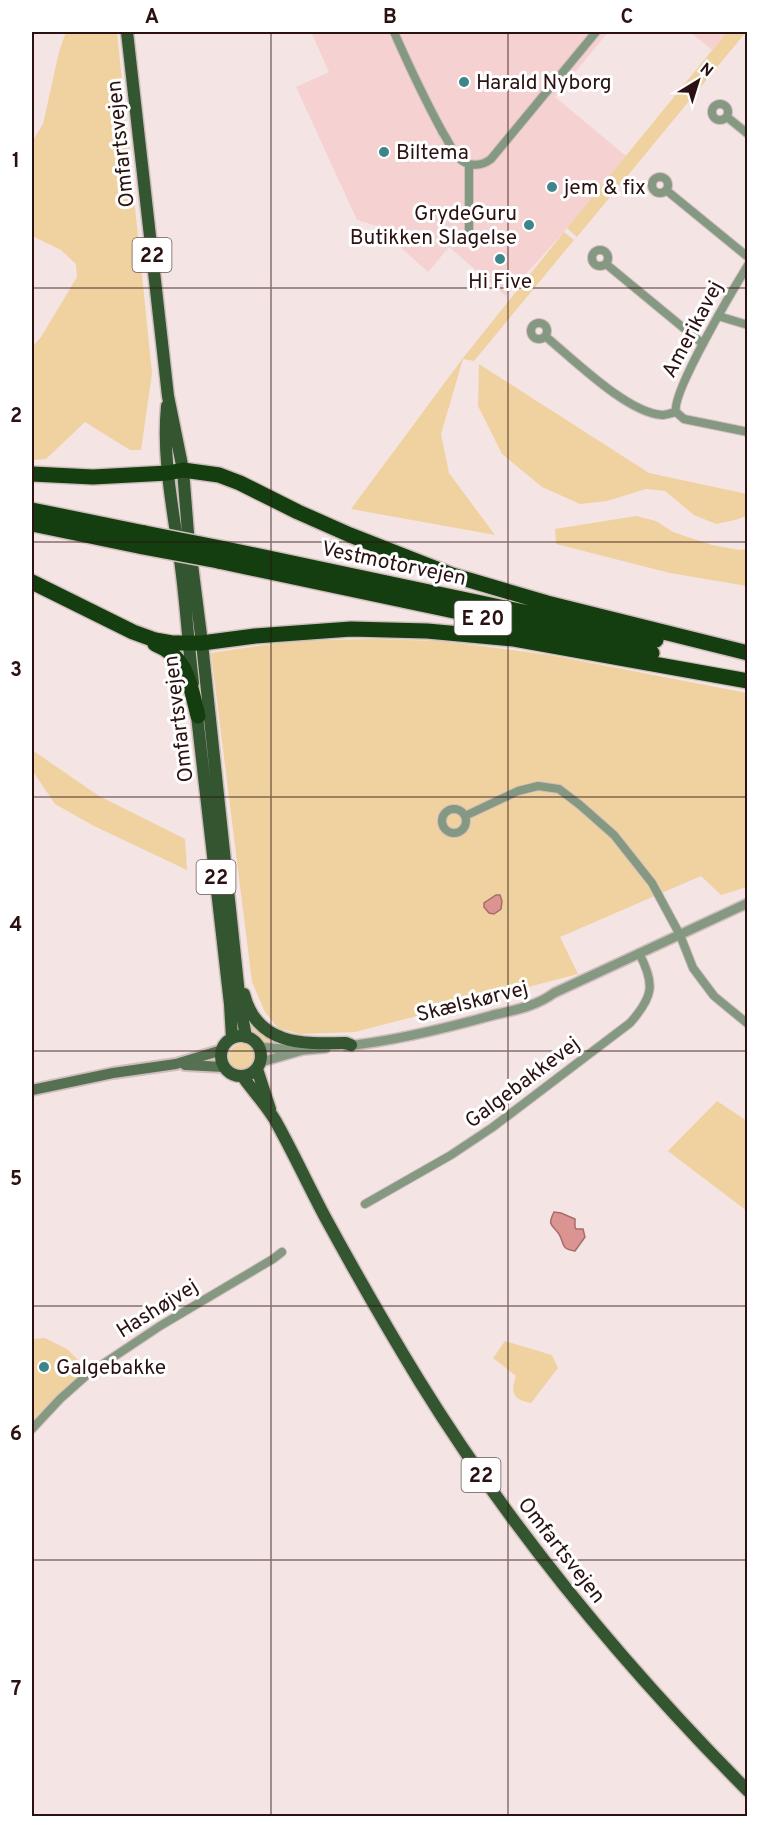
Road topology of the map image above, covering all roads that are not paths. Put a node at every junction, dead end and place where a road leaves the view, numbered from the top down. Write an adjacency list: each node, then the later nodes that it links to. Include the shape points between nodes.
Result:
1 (127, 32): 16 (main road, Omfartsvejen / 22)
2 (394, 32): 6 (street, via 457,157)
3 (596, 32): 6 (street, via 491,159 480,165)
4 (727, 117): 5 (street)
5 (747, 134)
6 (469, 164): 8 (street)
7 (666, 190): 9 (street)
8 (469, 230)
9 (747, 257)
10 (606, 264): 15 (street)
11 (747, 265): 12 (street, Amerikavej)
12 (718, 316): 13 (street); 15 (street, Amerikavej)
13 (747, 325)
14 (545, 336): 17 (street, via 627,402 663,415)
15 (703, 344): 17 (street, Amerikavej, via 674,405)
16 (168, 396): 19 (main road, Omfartsvejen / 22); 20 (main road, Omfartsvejen / 22)
17 (676, 412): 18 (street, via 684,419)
18 (747, 432)
19 (183, 470): 20 (highway); 24 (main road, Omfartsvejen / 22); 30 (highway, via 219,475 240,483 350,535 452,575)
20 (168, 473): 21 (highway, via 93,477); 24 (main road, via 178,487); 29 (main road, Omfartsvejen / 22)
21 (32, 474)
22 (32, 510): 25 (highway, Vestmotorvejen / E 20)
23 (32, 524): 25 (highway, Vestmotorvejen / E 20)
24 (188, 533): 29 (main road, Omfartsvejen / 22)
25 (144, 540): 26 (highway, Vestmotorvejen / E 20, bridge)
26 (219, 555): 31 (highway, Vestmotorvejen / E 20); 32 (highway, Vestmotorvejen / E 20)
27 (32, 582): 28 (highway)
28 (91, 612): 29 (highway, via 155,640); 34 (highway, via 179,659 189,678)
29 (195, 643): 33 (highway, via 351,629 462,633); 34 (main road, Omfartsvejen / 22); 38 (main road, Omfartsvejen / 22)
30 (747, 653)
31 (747, 659)
32 (747, 673)
33 (747, 681)
34 (198, 716): 42 (main road, Omfartsvejen / 22)
35 (465, 816): 37 (street, via 518,791 538,786 559,789 614,835 652,883)
36 (747, 903): 37 (street, Skælskørvej)
37 (680, 935): 39 (street, Skælskørvej); 40 (street, via 693,968 714,996)
38 (234, 943): 41 (main road, Omfartsvejen / 22); 43 (main road, via 247,1006 269,1032 287,1041)
39 (639, 953): 43 (street, Skælskørvej, via 541,1003 456,1026); 53 (street, Galgebakkevej, via 651,981 642,1010 630,1023 493,1127)
40 (747, 1024)
41 (246, 1037): 42 (main road); 44 (main road)
42 (232, 1038): 45 (main road)
43 (351, 1045): 46 (street, Skælskørvej)
44 (259, 1047): 46 (street, Skælskørvej); 48 (main road, 22)
45 (222, 1050): 47 (main road); 49 (main road)
46 (303, 1050): 48 (street, Skælskørvej)
47 (176, 1064): 49 (main road); 51 (main road)
48 (259, 1065): 50 (main road); 52 (main road, Omfartsvejen / 22)
49 (224, 1067): 50 (main road, 22)
50 (243, 1077): 52 (main road, Omfartsvejen / 22)
51 (32, 1090)
52 (273, 1118): 56 (main road, Omfartsvejen / 22, via 419,1380 500,1502 623,1659)
53 (365, 1204)
54 (282, 1252): 55 (street, Hashøjvej, via 88,1374)
55 (32, 1429)
56 (747, 1791)

